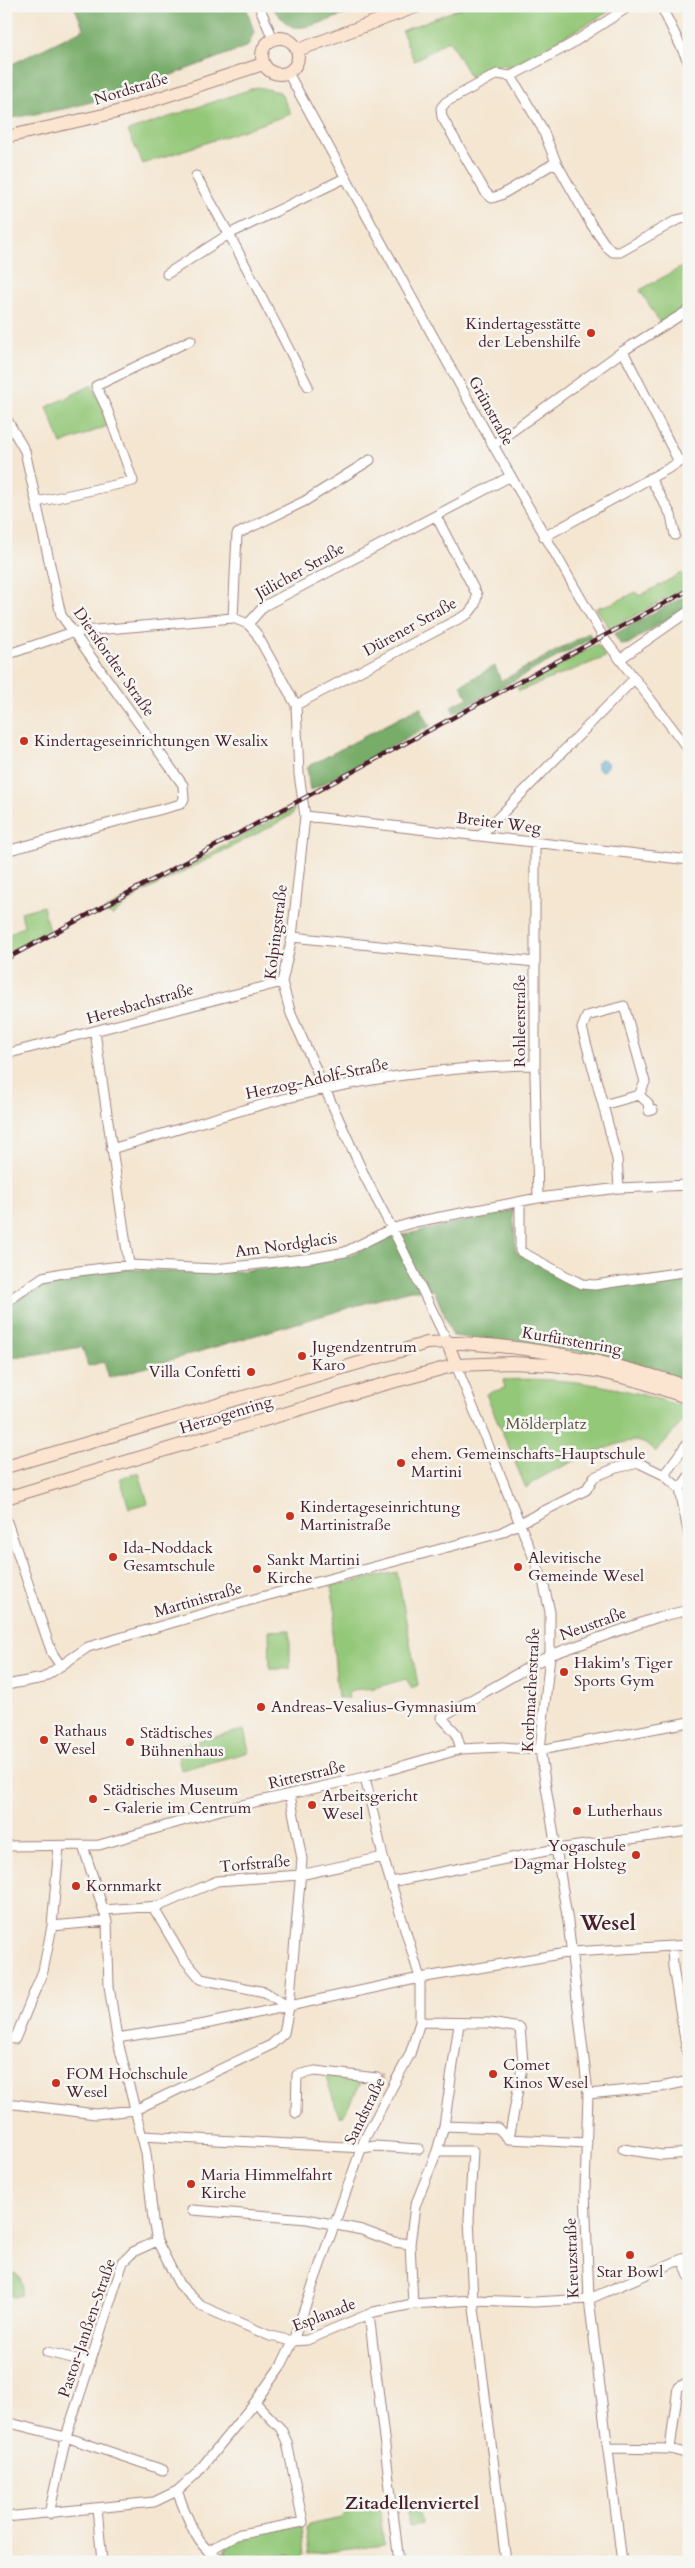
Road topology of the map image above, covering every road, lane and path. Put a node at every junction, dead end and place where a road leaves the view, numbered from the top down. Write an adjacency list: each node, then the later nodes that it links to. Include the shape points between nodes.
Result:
1 (259, 6): 5 (street)
2 (418, 6): 6 (main road)
3 (630, 6): 10 (street, via 572,44)
4 (661, 6): 7 (street)
5 (273, 39): 6 (main road, via 283,38); 8 (main road, via 263,49)
6 (298, 50): 9 (main road, via 299,59)
7 (689, 63)
8 (263, 64): 9 (main road, via 269,72 278,75); 11 (main road, Nordstraße, via 117,112)
9 (288, 73): 14 (street, Grünstraße)
10 (511, 76): 12 (street, via 542,128); 12 (street, via 497,74 446,102 441,108 442,117 492,198)
11 (6, 137)
12 (556, 162): 15 (street, via 596,232 612,252 620,252)
13 (196, 176): 16 (street)
14 (345, 178): 16 (street); 23 (street, Grünstraße)
15 (689, 217)
16 (229, 234): 17 (street); 21 (street)
17 (167, 274)
18 (689, 310): 20 (street)
19 (191, 340): 29 (street, via 96,386 133,481)
20 (623, 351): 23 (street); 26 (street)
21 (308, 386)
22 (6, 418): 29 (street, Diersfordter Straße, via 25,451)
23 (493, 445): 27 (street, Grünstraße)
24 (689, 456): 26 (street)
25 (370, 460): 34 (street, via 305,501 237,534)
26 (679, 462): 28 (street)
27 (511, 476): 30 (street, Jülicher Straße); 32 (street, Grünstraße)
28 (650, 478): 31 (street, via 671,515); 32 (street)
29 (37, 502): 36 (street, Diersfordter Straße, via 60,615)
30 (436, 516): 35 (street, Jülicher Straße, via 264,606); 40 (street, Dürener Straße, via 477,595 475,605 468,614)
31 (675, 535)
32 (544, 537): 38 (street, Grünstraße, via 603,637)
33 (689, 611): 38 (street)
34 (234, 618): 35 (street); 36 (street)
35 (248, 624): 40 (street, Kolpingstraße)
36 (73, 632): 37 (street); 45 (street, Diersfordter Straße, via 183,785 184,799 181,804)
37 (6, 655)
38 (620, 659): 39 (street, Grünstraße)
39 (634, 679): 41 (street, Grünstraße); 43 (street)
40 (296, 705): 42 (street, Kolpingstraße, via 299,774)
41 (689, 750)
42 (305, 816): 43 (street, Breiter Weg); 47 (street, Kolpingstraße)
43 (481, 836): 44 (street, Breiter Weg)
44 (535, 842): 46 (street, Breiter Weg); 48 (street, Rohleerstraße)
45 (6, 851)
46 (689, 860)
47 (292, 937): 48 (street); 49 (street, Kolpingstraße)
48 (535, 962): 52 (street, Rohleerstraße)
49 (282, 982): 50 (street, Heresbachstraße, via 100,1028); 53 (street, Kolpingstraße, via 291,1014)
50 (95, 1032): 51 (street, Heresbachstraße); 57 (street)
51 (6, 1054)
52 (535, 1065): 53 (street, Herzog-Adolf-Straße, via 483,1066 380,1079); 60 (street, Rohleerstraße)
53 (326, 1090): 57 (street, Herzog-Adolf-Straße); 62 (street, Kolpingstraße)
54 (639, 1096): 55 (street); 55 (street, via 645,1082 624,1006 587,1016 582,1028); 56 (street, via 648,1103 649,1111)
55 (603, 1105): 59 (street, via 616,1159)
56 (653, 1110)
57 (110, 1149): 63 (street)
58 (689, 1185): 59 (street, Am Nordglacis)
59 (619, 1188): 60 (street, Am Nordglacis)
60 (538, 1198): 61 (street, Am Nordglacis)
61 (520, 1202): 62 (street, Am Nordglacis); 64 (street, via 520,1251 582,1284 595,1285)
62 (390, 1229): 63 (street, Am Nordglacis, via 345,1252 312,1258 215,1269); 66 (street, Kolpingstraße)
63 (129, 1265): 65 (street, Am Nordglacis, via 43,1277)
64 (689, 1270)
65 (6, 1302)
66 (447, 1341): 67 (main road); 68 (main road, Kurfürstenring, via 599,1360); 71 (main road, Herzogenring, via 427,1343)
67 (456, 1365): 69 (main road, Kurfürstenring, via 510,1362 597,1371); 75 (main road, Herzogenring); 77 (street, Korbmacherstraße)
68 (689, 1387)
69 (689, 1398)
70 (689, 1441): 72 (street)
71 (6, 1467)
72 (664, 1475): 74 (street); 77 (street, via 639,1463 616,1468 594,1476 586,1490)
73 (689, 1476): 74 (street)
74 (680, 1489): 78 (street)
75 (6, 1498)
76 (6, 1519): 81 (street, via 52,1653)
77 (520, 1523): 80 (street, Korbmacherstraße, via 543,1581 548,1604); 81 (street, Martinistraße, via 500,1532 88,1647)
78 (689, 1537)
79 (689, 1610): 80 (street, Neustraße, via 658,1617)
80 (550, 1655): 84 (street, Neustraße, via 441,1717 456,1733); 85 (street, Korbmacherstraße)
81 (61, 1666): 82 (street, Martinistraße, via 43,1678)
82 (6, 1685)
83 (689, 1722): 85 (street, Ritterstraße)
84 (461, 1749): 85 (street, Ritterstraße, via 502,1747); 86 (street, Ritterstraße)
85 (540, 1750): 92 (street, Korbmacherstraße)
86 (365, 1777): 87 (street, Ritterstraße); 93 (street, Sandstraße)
87 (290, 1795): 91 (street, Ritterstraße, via 224,1809 99,1845); 94 (street, via 302,1859)
88 (689, 1831): 92 (street)
89 (6, 1846): 90 (street, Ritterstraße)
90 (59, 1846): 91 (street, Ritterstraße); 99 (street)
91 (83, 1846): 97 (street)
92 (556, 1849): 95 (street); 102 (street, Korbmacherstraße)
93 (383, 1858): 94 (street, Torfstraße); 95 (street, Sandstraße)
94 (300, 1875): 96 (street, Torfstraße, via 217,1881); 104 (street)
95 (391, 1882): 103 (street, Sandstraße)
96 (153, 1907): 97 (street, Torfstraße); 104 (street, via 183,1958 201,1979 265,1992)
97 (104, 1910): 98 (street)
98 (107, 1921): 99 (street); 107 (street, via 109,1986)
99 (52, 1926): 108 (street, via 43,1971)
100 (689, 1945): 101 (street)
101 (672, 1946): 102 (street); 109 (street)
102 (572, 1952): 103 (street); 112 (street, Kreuzstraße)
103 (420, 1978): 104 (street); 105 (street, Sandstraße)
104 (289, 2007): 107 (street); 114 (street, via 284,2033 271,2045)
105 (420, 2022): 106 (street); 120 (street, Sandstraße, via 410,2054 394,2080)
106 (458, 2024): 116 (street); 118 (street, via 520,2028 522,2062)
107 (117, 2038): 114 (street)
108 (11, 2039)
109 (689, 2064)
110 (377, 2078): 115 (street, via 315,2071 296,2075)
111 (689, 2081): 112 (street)
112 (588, 2094): 119 (street, Kreuzstraße)
113 (7, 2106): 114 (street, via 96,2114)
114 (135, 2110): 117 (street)
115 (296, 2113)
116 (444, 2126): 118 (street, via 498,2128); 123 (street)
117 (142, 2136): 120 (street); 127 (street)
118 (509, 2139): 119 (street)
119 (587, 2143): 131 (street, Kreuzstraße, via 585,2246)
120 (363, 2148): 121 (street); 126 (street, Sandstraße)
121 (419, 2149)
122 (623, 2149): 124 (street, via 662,2156)
123 (438, 2151): 128 (street, via 415,2206); 132 (street, via 473,2151 469,2219)
124 (689, 2153)
125 (192, 2210): 126 (street, via 307,2219)
126 (335, 2225): 128 (street); 135 (street, Sandstraße)
127 (157, 2241): 135 (street, via 179,2284 201,2306 270,2336); 137 (street, Pastor-Janßen-Straße, via 130,2254 123,2262)
128 (410, 2244): 133 (street)
129 (686, 2258): 130 (street); 131 (street, Esplanade)
130 (689, 2276)
131 (588, 2299): 132 (street, Esplanade, via 563,2302); 142 (street, Kreuzstraße)
132 (472, 2300): 133 (street, Esplanade); 154 (street)
133 (413, 2304): 134 (street, Esplanade)
134 (369, 2314): 135 (street, Esplanade, via 330,2332); 153 (street)
135 (293, 2341): 139 (street, Esplanade, via 282,2364)
136 (47, 2352): 137 (street)
137 (89, 2362): 141 (street, Pastor-Janßen-Straße)
138 (689, 2382): 143 (street, via 678,2387)
139 (255, 2402): 146 (street, Esplanade, via 196,2474); 150 (street, via 281,2429 287,2442 303,2522 236,2536)
140 (6, 2422): 141 (street)
141 (66, 2436): 145 (street); 148 (street, Pastor-Janßen-Straße)
142 (608, 2448): 143 (street); 155 (street, Kreuzstraße)
143 (670, 2449): 144 (street)
144 (689, 2454)
145 (163, 2470)
146 (177, 2491): 147 (street, Esplanade, via 154,2502); 150 (street, via 197,2538)
147 (97, 2508): 148 (street, Esplanade); 152 (street)
148 (48, 2514): 149 (street, Esplanade)
149 (6, 2517)
150 (208, 2551): 151 (street, via 231,2562)
151 (282, 2560)
152 (102, 2562)
153 (399, 2562)
154 (506, 2562)
155 (622, 2562)

